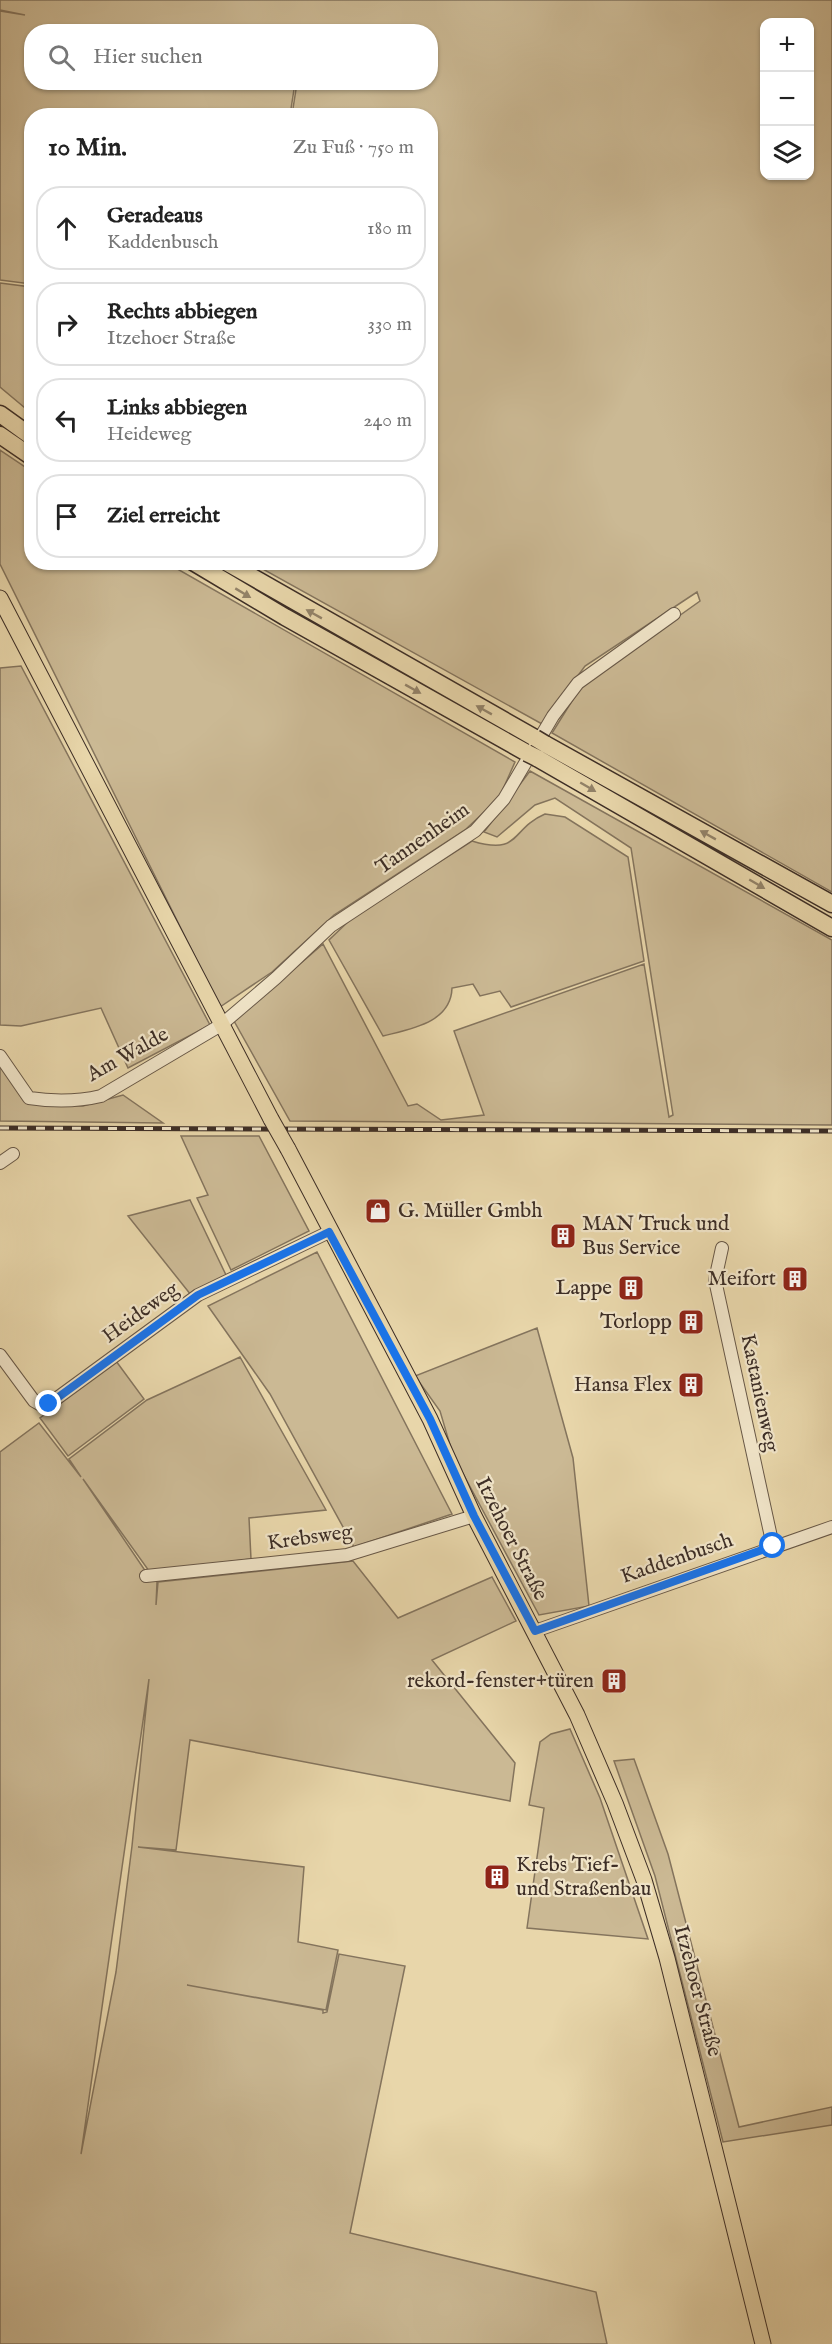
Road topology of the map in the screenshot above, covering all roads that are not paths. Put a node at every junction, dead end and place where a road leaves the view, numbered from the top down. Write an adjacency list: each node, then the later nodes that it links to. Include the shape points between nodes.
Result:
1 (0, 409): 2 (highway)
2 (6, 419): 3 (highway)
3 (24, 431)
4 (0, 435): 5 (highway)
5 (24, 452)
6 (206, 570): 10 (highway, one-way to 10, via 285,617)
7 (239, 570): 10 (highway, one-way to 7)
8 (0, 598): 13 (main road, Itzehoer Straße)
9 (674, 614): 13 (street, Tannenheim, via 578,683 504,799 479,828 331,926)
10 (536, 748): 11 (highway, one-way to 10); 12 (highway, one-way to 12)
11 (832, 904)
12 (832, 927)
13 (221, 1025): 14 (street, Am Walde, via 101,1096 79,1101 29,1098); 17 (main road, Itzehoer Straße, bridge)
14 (0, 1056)
15 (13, 1154): 16 (street)
16 (0, 1163)
17 (329, 1232): 19 (street, Heideweg, via 198,1295 49,1404 34,1401); 20 (main road, Itzehoer Straße, via 430,1419)
18 (722, 1248): 22 (street, Kastanienweg, via 715,1280)
19 (0, 1355)
20 (474, 1516): 23 (street, Krebsweg, via 347,1556); 24 (main road, Itzehoer Straße)
21 (832, 1527): 22 (street, Kaddenbusch)
22 (773, 1546): 24 (street, Kaddenbusch)
23 (146, 1576)
24 (535, 1631): 25 (main road, Itzehoer Straße, via 577,1715 644,1880 686,2028)
25 (763, 2344)

